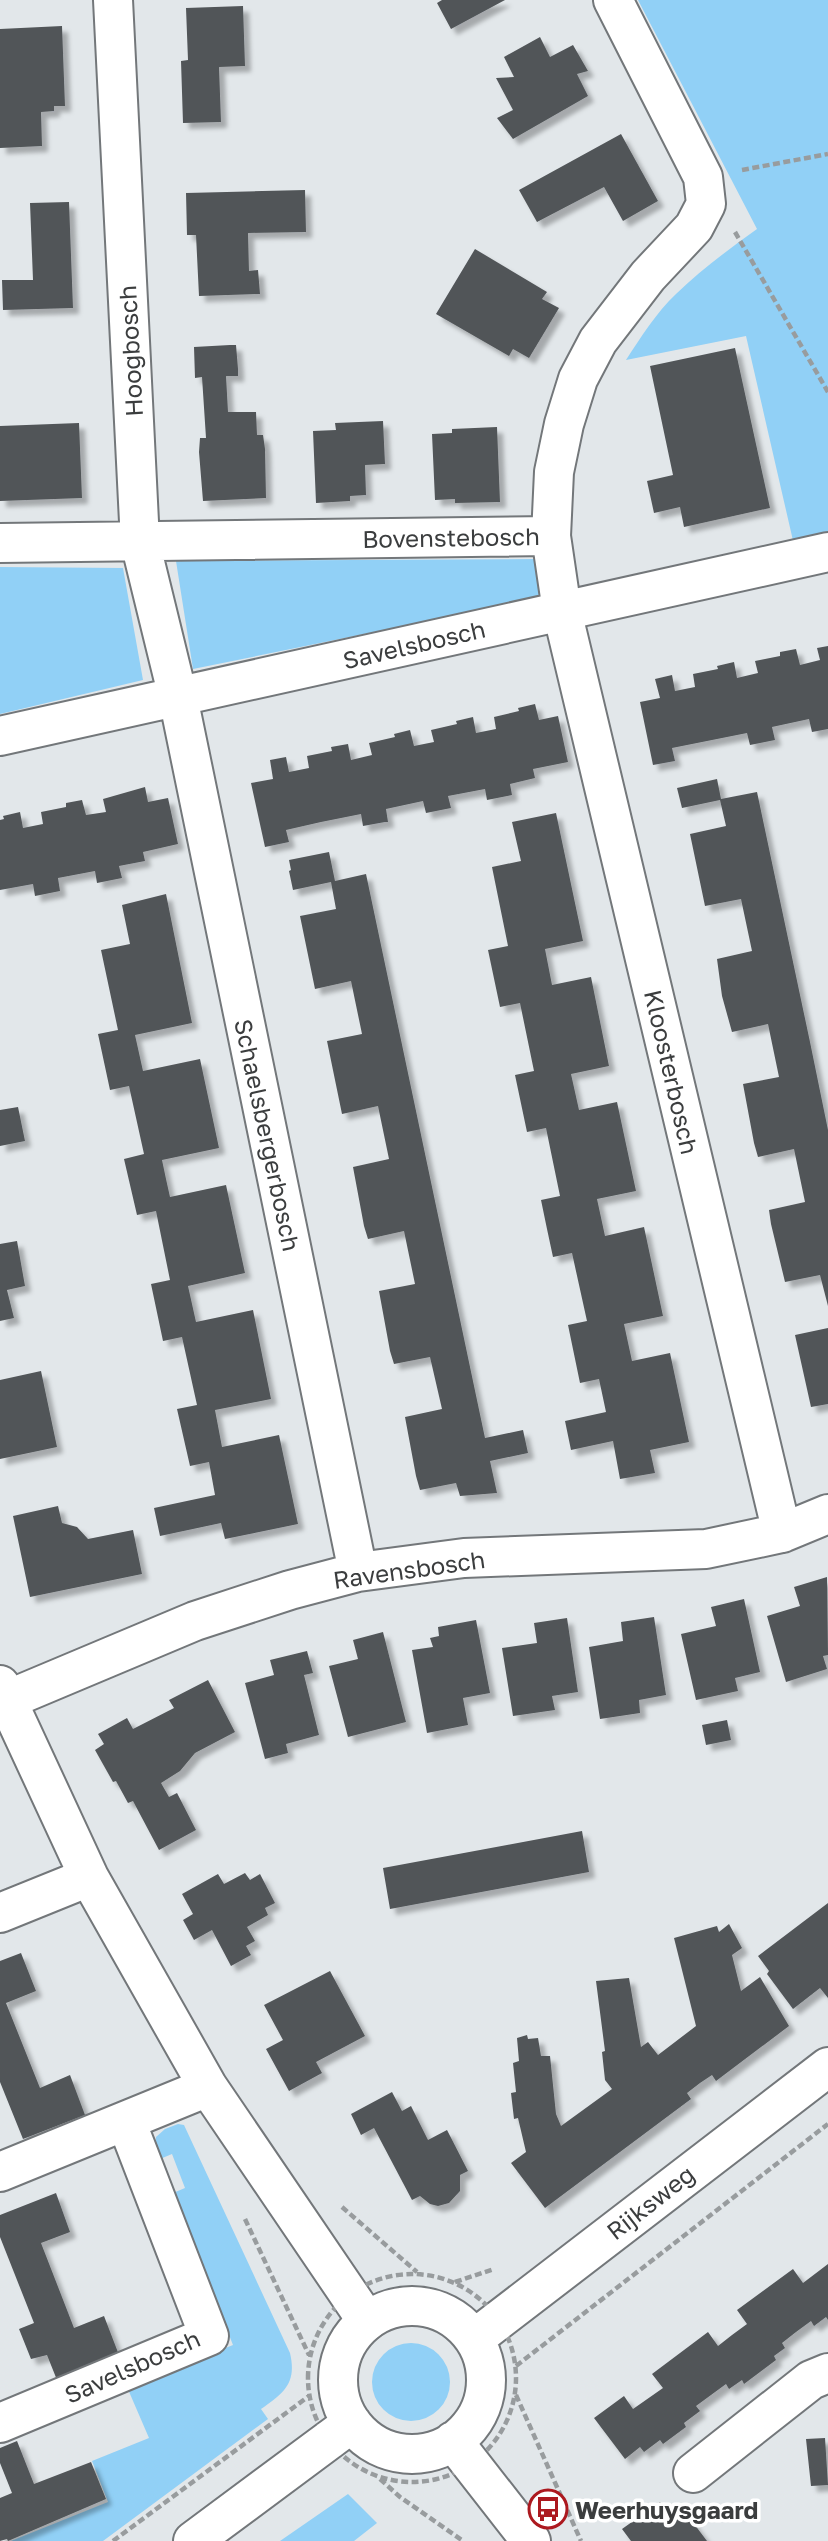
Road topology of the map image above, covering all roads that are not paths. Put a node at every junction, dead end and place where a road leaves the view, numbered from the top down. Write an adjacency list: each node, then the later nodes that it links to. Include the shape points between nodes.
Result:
1 (113, 0): 5 (street, Hoogbosch)
2 (613, 0): 3 (street, Bovenstebosch, via 703,177 706,204 694,227 648,276 598,341 578,379 554,472)
3 (551, 536): 5 (street, Bovenstebosch); 7 (street, Kloosterbosch)
4 (0, 542): 5 (street, Bovenstebosch)
5 (140, 542): 8 (street, Hoogbosch)
6 (828, 552): 7 (street, Savelsbosch)
7 (562, 611): 8 (street, Savelsbosch); 11 (street, Kloosterbosch)
8 (178, 697): 9 (street, Savelsbosch); 12 (street, Schaelsbergerbosch)
9 (0, 736)
10 (828, 1514): 11 (street, Ravensbosch)
11 (782, 1533): 12 (street, Ravensbosch, via 706,1549 464,1558)
12 (358, 1572): 13 (street, Ravensbosch, via 195,1621)
13 (3, 1692): 14 (street)
14 (89, 1877): 15 (street); 17 (street)
15 (0, 1913)
16 (828, 2067): 21 (street, Rijksweg)
17 (208, 2087): 18 (street); 20 (street)
18 (126, 2120): 19 (street); 23 (street, Savelsbosch, via 209,2336)
19 (0, 2172)
20 (367, 2321): 21 (street, via 391,2308 429,2307 459,2323); 24 (street, via 353,2334 339,2368 340,2396)
21 (474, 2339): 25 (street, via 485,2366 486,2389 475,2419)
22 (828, 2373): 26 (street, via 811,2380)
23 (0, 2423)
24 (352, 2423): 25 (street, via 376,2444 401,2453 419,2454); 27 (street)
25 (453, 2441): 28 (street)
26 (693, 2473)
27 (192, 2541)
28 (531, 2541)

